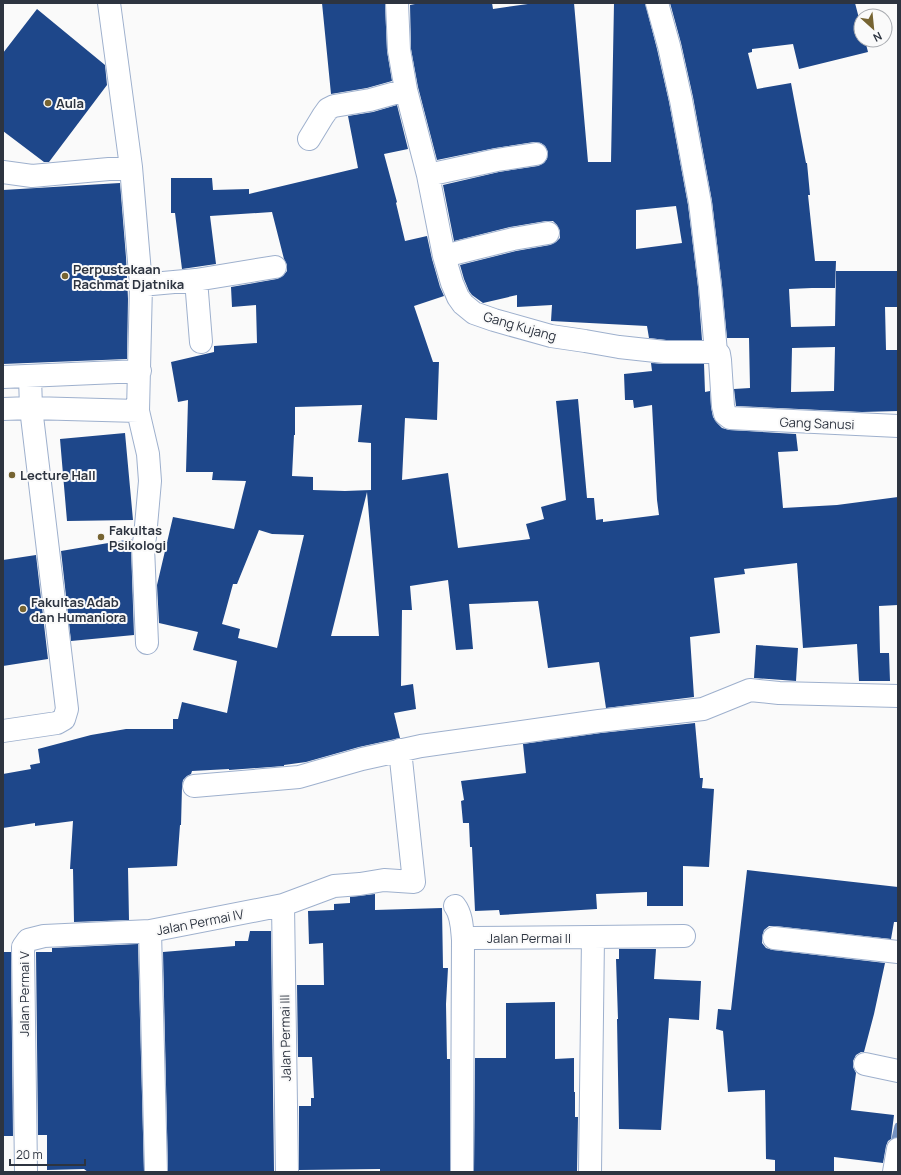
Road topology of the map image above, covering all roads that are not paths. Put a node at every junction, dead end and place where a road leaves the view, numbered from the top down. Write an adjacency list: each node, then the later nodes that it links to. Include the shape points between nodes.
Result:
1 (109, 3): 7 (street)
2 (397, 3): 4 (street, Gang Kujang, via 399,50)
3 (657, 3): 16 (street, via 681,100 700,203)
4 (406, 90): 5 (street, via 328,109); 9 (street, Gang Kujang)
5 (309, 139)
6 (536, 154): 9 (street)
7 (131, 167): 8 (street, via 32,176); 14 (street)
8 (3, 172)
9 (428, 175): 11 (street, Gang Kujang)
10 (548, 234): 11 (street, via 513,239)
11 (444, 256): 16 (street, Gang Kujang, via 458,297 474,313 551,336 619,347 665,352)
12 (275, 267): 13 (street)
13 (196, 280): 14 (street); 15 (street)
14 (141, 285): 17 (street)
15 (201, 342)
16 (716, 352): 23 (street, Gang Sanusi, via 720,360 723,406 725,414 730,418)
17 (140, 371): 19 (street); 22 (street)
18 (3, 377): 19 (street)
19 (30, 377): 20 (street)
20 (31, 408): 21 (street); 22 (street); 26 (street, via 67,709 64,719 57,723)
21 (3, 409)
22 (138, 411): 24 (street, via 148,454 150,481 143,548)
23 (898, 426)
24 (146, 643)
25 (898, 696): 27 (street, via 779,694 750,690 702,709 480,737)
26 (3, 731)
27 (400, 750): 28 (street, via 299,777); 29 (street, Jalan Permai IV, via 414,882 384,880 334,886)
28 (194, 786)
29 (283, 905): 31 (street, Jalan Permai IV); 42 (street, Jalan Permai III)
30 (455, 906): 35 (street, via 460,916)
31 (150, 932): 40 (street, Jalan Permai V, via 44,936 28,940 23,947); 41 (street, Jalan Permai IV)
32 (684, 936): 33 (street, Jalan Permai II)
33 (593, 938): 35 (street, Jalan Permai II); 44 (street)
34 (774, 938): 36 (street)
35 (463, 940): 43 (street)
36 (898, 952)
37 (865, 1064): 38 (street)
38 (898, 1071)
39 (898, 1149): 45 (street)
40 (26, 1172)
41 (156, 1172)
42 (287, 1172)
43 (462, 1172)
44 (590, 1172)
45 (894, 1172)

